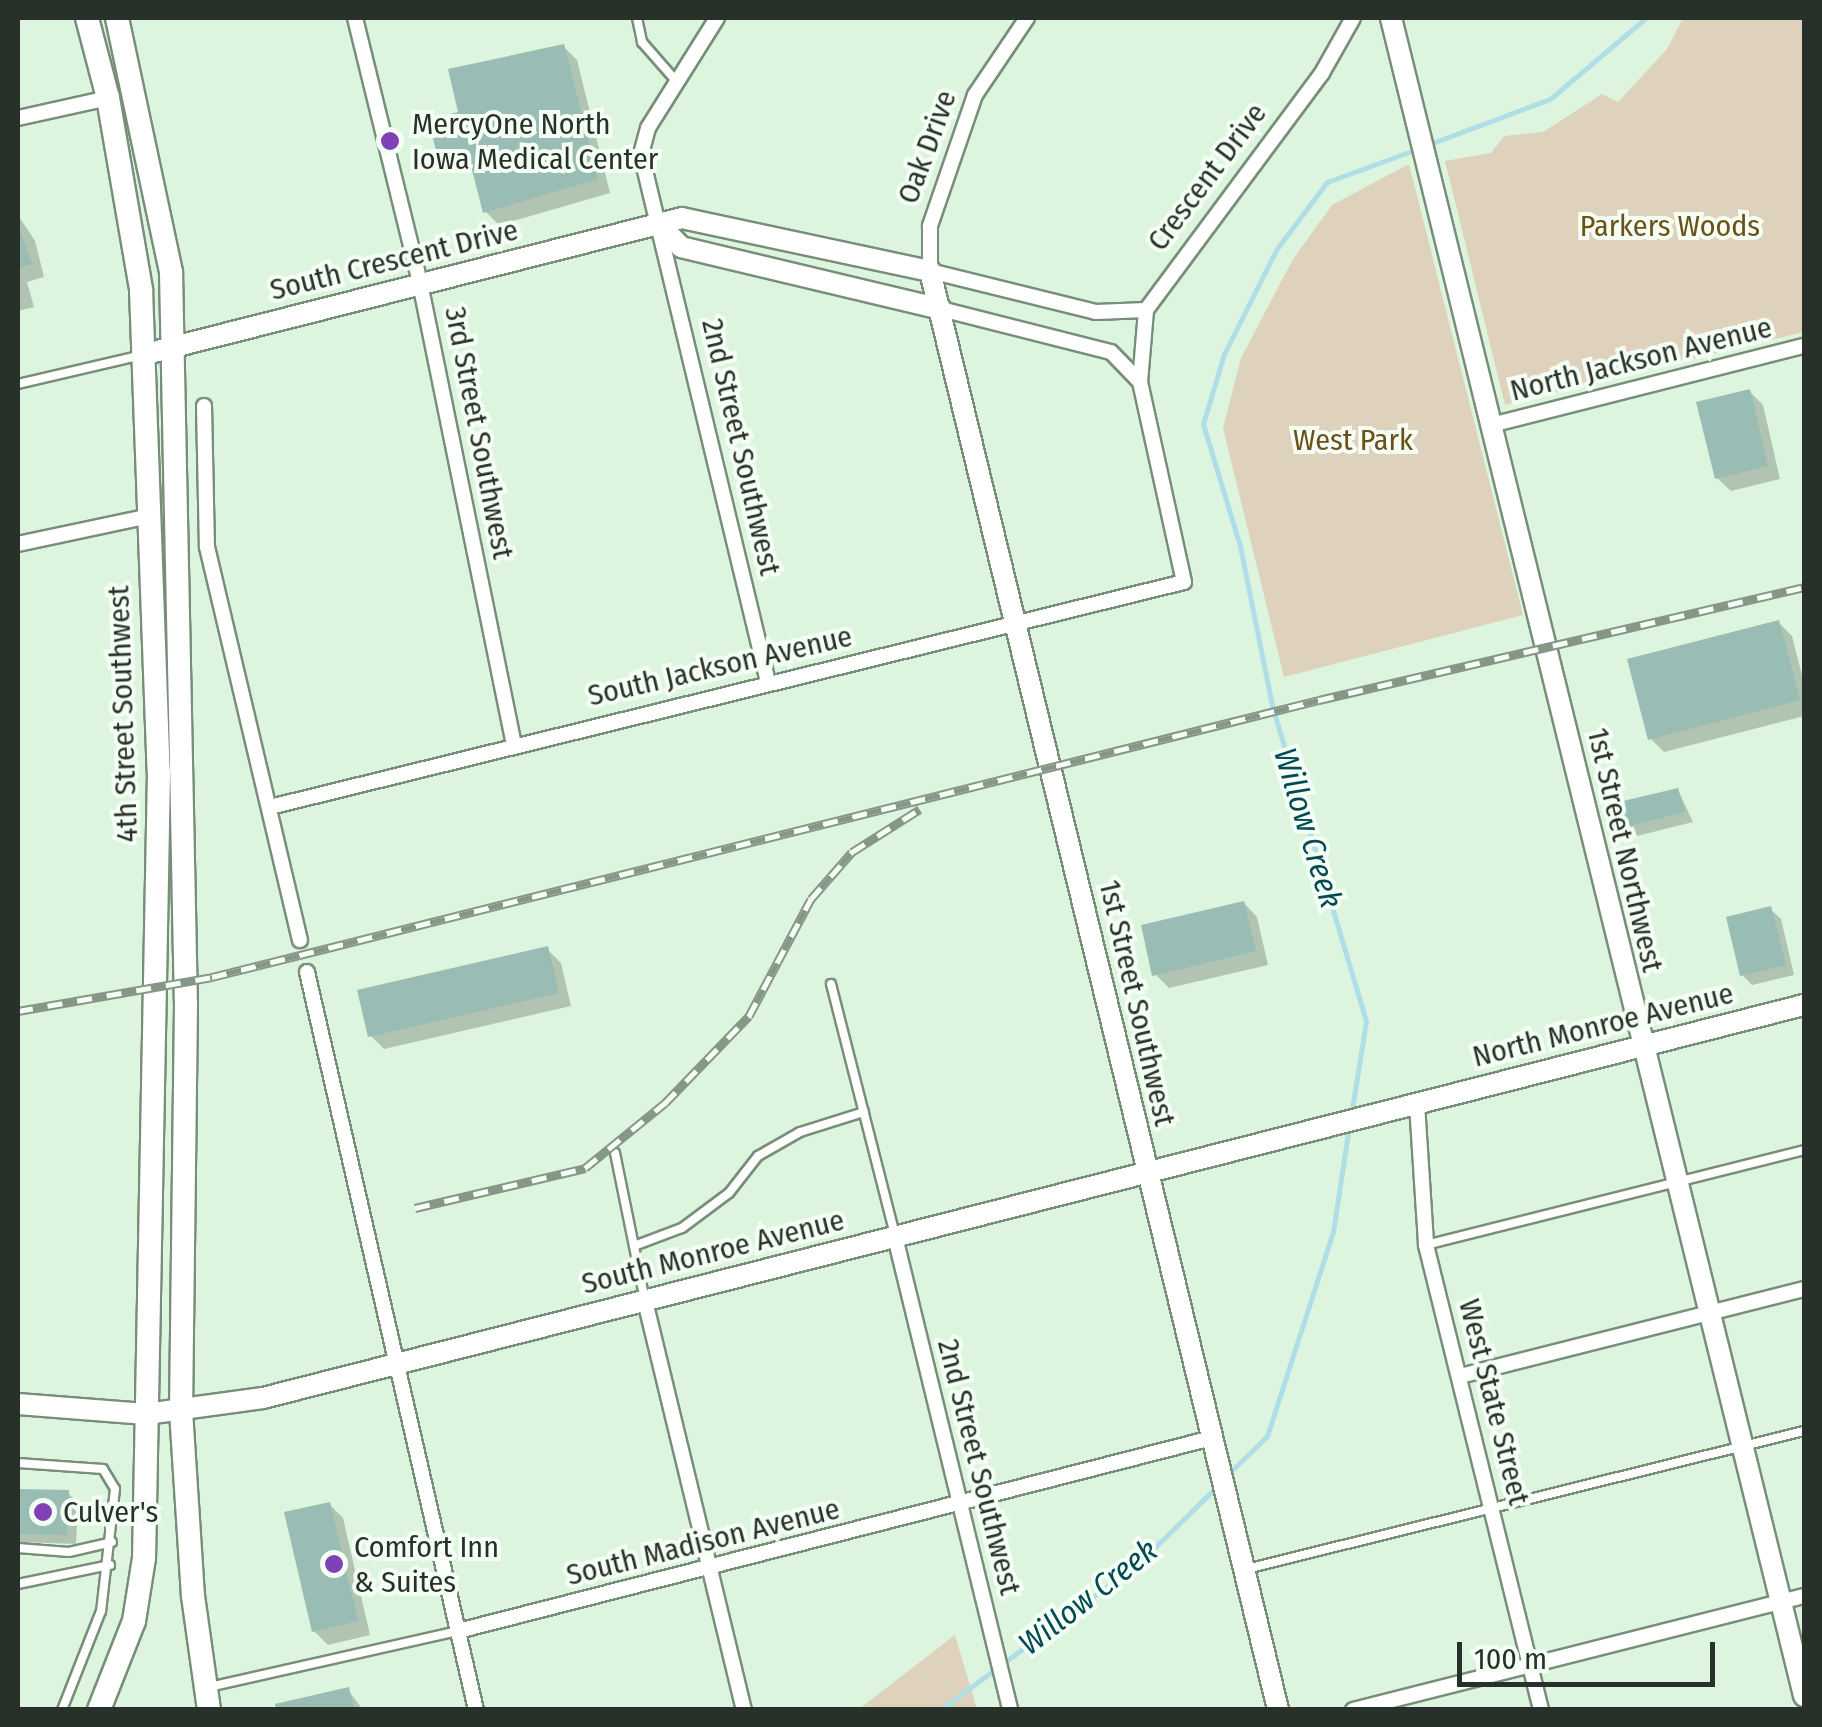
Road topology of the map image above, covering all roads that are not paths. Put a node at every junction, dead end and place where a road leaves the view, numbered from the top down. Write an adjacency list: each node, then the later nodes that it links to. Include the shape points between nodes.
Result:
1 (87, 18): 10 (main road, 4th Street Southwest)
2 (117, 18): 18 (main road, 4th Street Southwest, via 162,214)
3 (355, 18): 14 (street, 3rd Street Southwest)
4 (637, 18): 9 (lane, via 642,42)
5 (718, 18): 9 (street, 2nd Street Southwest)
6 (1027, 18): 13 (street, Oak Drive, via 975,96 930,226)
7 (1353, 18): 16 (street, Crescent Drive, via 1322,73)
8 (1391, 18): 23 (main road, 1st Street Northwest)
9 (677, 82): 12 (street, 2nd Street Southwest, via 648,128 642,154)
10 (108, 98): 11 (street); 19 (main road, 4th Street Southwest, via 137,254)
11 (18, 118)
12 (660, 225): 13 (main road, South Crescent Drive, via 682,218); 14 (main road, South Crescent Drive); 15 (main road, via 682,248); 27 (street, 2nd Street Southwest)
13 (930, 272): 15 (main road, Oak Drive); 16 (street, South Crescent Drive, via 1096,312)
14 (420, 284): 18 (main road, South Crescent Drive); 28 (street, 3rd Street Southwest)
15 (942, 310): 20 (street, via 1110,352); 26 (main road, 1st Street Southwest)
16 (1146, 310): 20 (street)
17 (1804, 346): 23 (street, North Jackson Avenue)
18 (173, 347): 19 (main road, South Crescent Drive); 50 (main road, 4th Street Southwest, via 186,1004)
19 (142, 356): 21 (lane); 24 (main road, 4th Street Southwest)
20 (1140, 382): 26 (street, South Jackson Avenue, via 1184,582)
21 (18, 384)
22 (204, 406): 29 (street, via 207,546)
23 (1491, 425): 34 (main road, 1st Street Northwest)
24 (145, 517): 25 (street); 51 (main road, 4th Street Southwest, via 159,772)
25 (18, 544)
26 (1016, 623): 27 (street, South Jackson Avenue); 39 (main road, 1st Street Southwest)
27 (768, 682): 28 (street, South Jackson Avenue)
28 (514, 743): 29 (street, South Jackson Avenue)
29 (270, 807): 30 (street)
30 (300, 940)
31 (307, 972): 47 (street)
32 (831, 984): 36 (lane)
33 (1804, 1005): 34 (main road, North Monroe Avenue)
34 (1641, 1046): 35 (main road, North Monroe Avenue); 40 (main road, 1st Street Northwest)
35 (1409, 1106): 39 (main road, South Monroe Avenue); 42 (street, West State Street)
36 (864, 1112): 41 (lane); 43 (lane, via 800,1132 758,1156 729,1193 698,1216)
37 (1804, 1150): 40 (lane)
38 (615, 1153): 43 (lane)
39 (1147, 1173): 41 (main road, South Monroe Avenue); 53 (main road, 1st Street Southwest)
40 (1675, 1182): 42 (lane); 46 (main road, 1st Street Northwest)
41 (896, 1236): 45 (main road, South Monroe Avenue); 56 (street, 2nd Street Southwest)
42 (1426, 1245): 48 (street, West State Street)
43 (634, 1246): 45 (lane)
44 (1804, 1289): 46 (street)
45 (645, 1300): 47 (main road, South Monroe Avenue); 61 (street)
46 (1708, 1313): 48 (street); 54 (main road, 1st Street Northwest)
47 (397, 1364): 50 (main road, South Monroe Avenue); 66 (street)
48 (1460, 1376): 57 (street, West State Street)
49 (18, 1404): 51 (main road, South Monroe Avenue)
50 (181, 1411): 51 (main road, South Monroe Avenue); 69 (main road, 4th Street Southwest)
51 (146, 1414): 71 (main road, 4th Street Southwest, via 144,1558 134,1621)
52 (1804, 1431): 54 (lane)
53 (1213, 1441): 56 (street, South Madison Avenue); 62 (main road, 1st Street Southwest)
54 (1742, 1447): 57 (lane); 65 (main road, 1st Street Northwest)
55 (18, 1464): 58 (lane, via 108,1472 115,1488)
56 (961, 1506): 61 (street, South Madison Avenue); 74 (street, 2nd Street Southwest)
57 (1493, 1511): 62 (lane); 67 (street, West State Street)
58 (112, 1542): 59 (lane, via 69,1552); 60 (lane)
59 (18, 1548)
60 (110, 1565): 63 (lane); 70 (lane, via 85,1660)
61 (709, 1569): 66 (street, South Madison Avenue); 73 (street)
62 (1244, 1570): 75 (main road, 1st Street Southwest)
63 (18, 1584)
64 (1804, 1596): 65 (street)
65 (1781, 1602): 67 (street); 68 (main road, 1st Street Northwest)
66 (458, 1631): 69 (lane, South Madison Avenue); 72 (street)
67 (1530, 1665): 76 (street); 77 (street, West State Street)
68 (1804, 1696)
69 (207, 1698)
70 (62, 1710)
71 (99, 1710)
72 (476, 1710)
73 (744, 1710)
74 (1010, 1710)
75 (1278, 1710)
76 (1353, 1710)
77 (1542, 1710)

